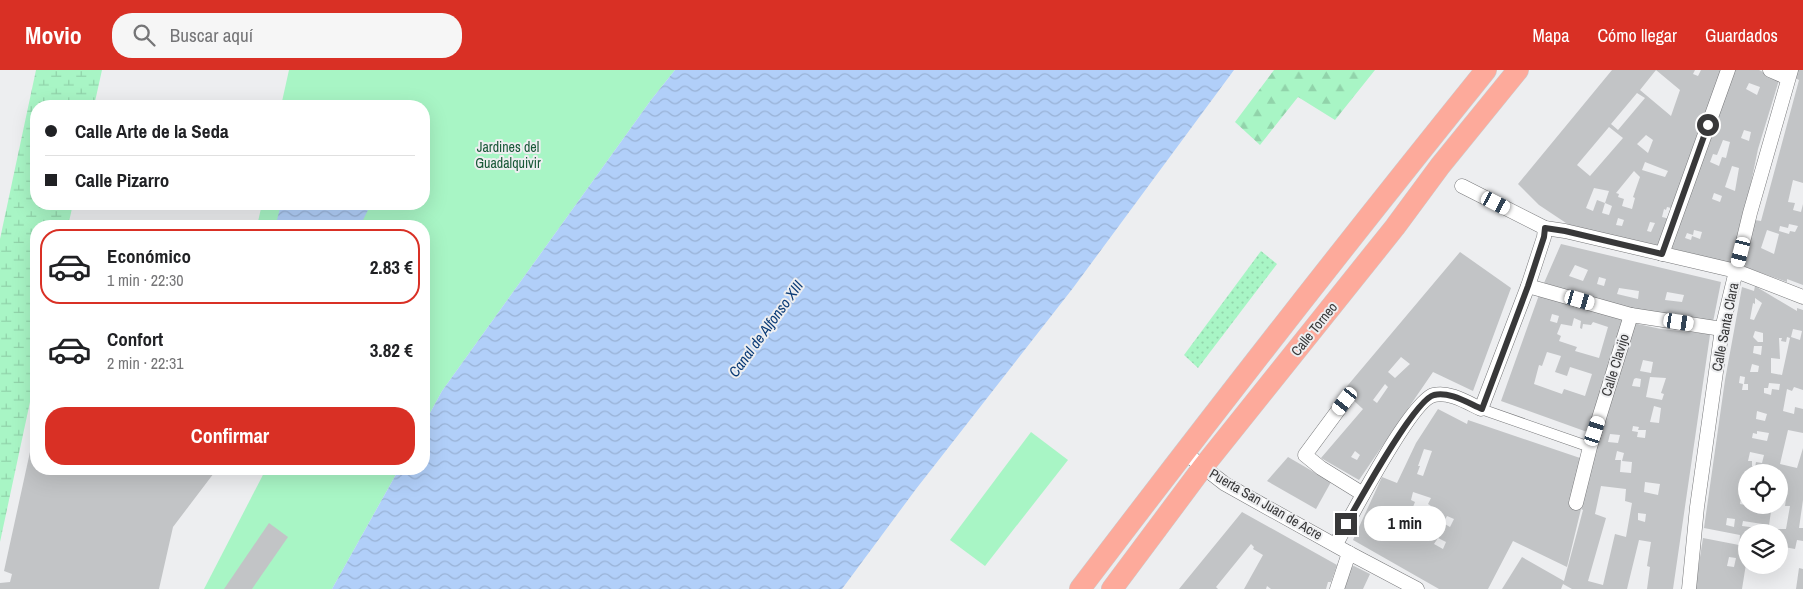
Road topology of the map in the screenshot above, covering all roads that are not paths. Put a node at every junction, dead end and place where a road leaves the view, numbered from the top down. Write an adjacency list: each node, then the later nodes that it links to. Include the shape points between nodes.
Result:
1 (1486, 70): 17 (main road, Calle Torneo)
2 (1518, 70): 18 (main road, Calle Torneo)
3 (1728, 70): 8 (street)
4 (1770, 70): 5 (street)
5 (1790, 74): 9 (street, Calle Santa Clara)
6 (1462, 186): 7 (street)
7 (1545, 228): 8 (street); 10 (street)
8 (1662, 254): 9 (street)
9 (1736, 271): 11 (street); 13 (street, Calle Santa Clara)
10 (1528, 286): 12 (street); 15 (street)
11 (1803, 297)
12 (1631, 314): 13 (street); 16 (street, Calle Clavijo)
13 (1722, 330): 27 (street, Calle Santa Clara)
14 (1345, 401): 19 (street, via 1305,455)
15 (1482, 409): 16 (street); 19 (street, via 1444,394 1423,400)
16 (1590, 447): 20 (street, Calle Clavijo)
17 (1184, 452): 18 (street, Puerta San Juan de Acre); 23 (main road, Calle Torneo)
18 (1203, 467): 21 (street, Puerta San Juan de Acre, via 1226,484); 24 (main road, Calle Torneo)
19 (1363, 494): 21 (street)
20 (1576, 503)
21 (1336, 544): 22 (street, Puerta San Juan de Acre)
22 (1349, 553): 25 (street); 26 (street, Puerta San Juan de Acre)
23 (1080, 589)
24 (1112, 589)
25 (1337, 589)
26 (1417, 589)
27 (1688, 589)

